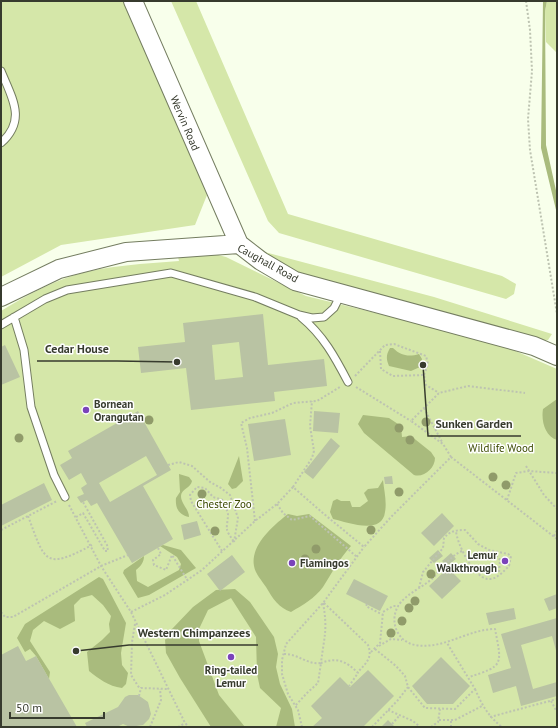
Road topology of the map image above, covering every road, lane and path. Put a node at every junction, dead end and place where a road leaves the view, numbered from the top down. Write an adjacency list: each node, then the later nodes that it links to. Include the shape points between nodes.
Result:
1 (133, 1): 5 (street, Wervin Road)
2 (526, 1): 8 (path, via 532,72 528,119 530,150)
3 (1, 71): 4 (lane, via 17,117 14,127)
4 (1, 143)
5 (239, 244): 6 (street, Caughall Road, via 261,261 295,280); 7 (street, Caughall Road, via 126,252 59,270)
6 (342, 292): 9 (lane, via 334,308 324,317); 13 (street, Caughall Road, via 534,346)
7 (1, 297)
8 (557, 314)
9 (299, 315): 10 (lane, via 255,297 171,273 67,290 45,298); 15 (lane, via 315,329 332,351)
10 (14, 317): 11 (lane); 28 (lane, via 24,350 31,407 54,475)
11 (1, 325)
12 (380, 351): 14 (path, via 381,369 393,376); 14 (path, via 385,345 394,344 426,356 428,364); 15 (path)
13 (557, 356)
14 (424, 375): 16 (path, via 426,385)
15 (348, 382): 18 (path, via 318,401); 20 (path)
16 (439, 393): 17 (path, via 468,386); 19 (path)
17 (525, 393)
18 (312, 401): 27 (path, via 310,426 314,451); 35 (path, via 293,403 241,423 247,448)
19 (424, 408): 20 (path); 21 (path)
20 (411, 421): 21 (path)
21 (443, 444): 22 (path)
22 (451, 457): 29 (path); 43 (path)
23 (168, 465): 41 (path, via 179,462 192,466 230,495 238,518)
24 (526, 466): 25 (path)
25 (529, 470): 26 (path); 29 (path, via 516,473); 32 (path, via 544,495)
26 (557, 473)
27 (293, 487): 31 (path); 43 (path)
28 (65, 497): 33 (path); 34 (path)
29 (507, 500): 39 (path)
30 (83, 502): 34 (path, via 108,545 108,551 105,551 83,513)
31 (277, 504): 35 (path); 49 (path, via 292,520 310,516)
32 (557, 509)
33 (28, 516): 36 (path); 42 (path, via 37,543 49,558 64,558)
34 (76, 517): 42 (path)
35 (255, 521): 41 (path)
36 (1, 530)
37 (557, 530): 39 (path)
38 (456, 531): 46 (path); 47 (path, via 465,530 478,544); 53 (path, via 444,538 443,548 424,572)
39 (554, 536): 40 (path)
40 (557, 539)
41 (234, 542): 45 (path); 45 (path, via 227,531 228,514 223,500 213,496 205,488 197,487 190,495 190,501)
42 (92, 545): 50 (path)
43 (364, 546): 49 (path)
44 (158, 548): 52 (path, via 162,554 153,560 154,565 166,570 172,555)
45 (222, 551): 52 (path)
46 (462, 551): 51 (path, via 482,577 490,579); 53 (path)
47 (493, 551): 51 (path, via 500,560); 51 (path, via 511,556 509,566)
48 (128, 555): 50 (path)
49 (357, 557): 56 (path)
50 (102, 566): 60 (path); 63 (path, via 13,617)
51 (499, 574)
52 (188, 581): 60 (path)
53 (419, 588): 58 (path)
54 (1, 595): 55 (path)
55 (1, 601)
56 (323, 603): 68 (path, via 368,645); 69 (path, via 286,644); 70 (path, via 327,622)
57 (367, 604): 62 (path, via 366,606)
58 (399, 606): 62 (path, via 388,608); 65 (path, via 396,611 395,628 398,636)
59 (1, 612): 63 (path)
60 (131, 612): 64 (path)
61 (1, 615): 63 (path)
62 (382, 615): 67 (path, via 380,643)
63 (5, 617)
64 (136, 622): 76 (path); 77 (path, via 132,642 131,675)
65 (404, 640): 66 (path, via 415,645 427,646); 67 (path, via 391,638)
66 (448, 643): 72 (path); 72 (path, via 483,629 495,629 499,650 498,663 493,669)
67 (376, 648): 68 (path); 74 (path, via 405,676)
68 (371, 652): 71 (path, via 369,660)
69 (284, 654): 70 (path, via 296,655 315,664); 82 (path, via 282,674)
70 (321, 663): 71 (path, via 332,659 342,660); 82 (path, via 318,683)
71 (358, 673): 73 (path)
72 (469, 677): 78 (path)
73 (349, 686)
74 (408, 687): 84 (path, via 425,708); 85 (path)
75 (160, 688): 76 (path); 77 (path); 93 (path, via 161,700)
76 (168, 688): 91 (path)
77 (140, 689): 79 (path)
78 (475, 689): 83 (path); 84 (path, via 455,709)
79 (139, 696)
80 (557, 699): 81 (path)
81 (551, 701): 86 (path); 88 (path)
82 (295, 706): 96 (path)
83 (482, 706): 88 (path); 90 (path)
84 (440, 709): 89 (path)
85 (388, 710): 87 (path); 97 (path)
86 (557, 712)
87 (400, 715): 92 (path); 98 (path)
88 (490, 717): 101 (path)
89 (439, 720): 90 (path); 99 (path)
90 (451, 721): 100 (path)
91 (185, 723): 94 (path); 95 (path)
92 (392, 724)
93 (150, 727)
94 (178, 727)
95 (189, 727)
96 (302, 727)
97 (372, 727)
98 (420, 727)
99 (431, 727)
100 (451, 727)
101 (502, 727)

